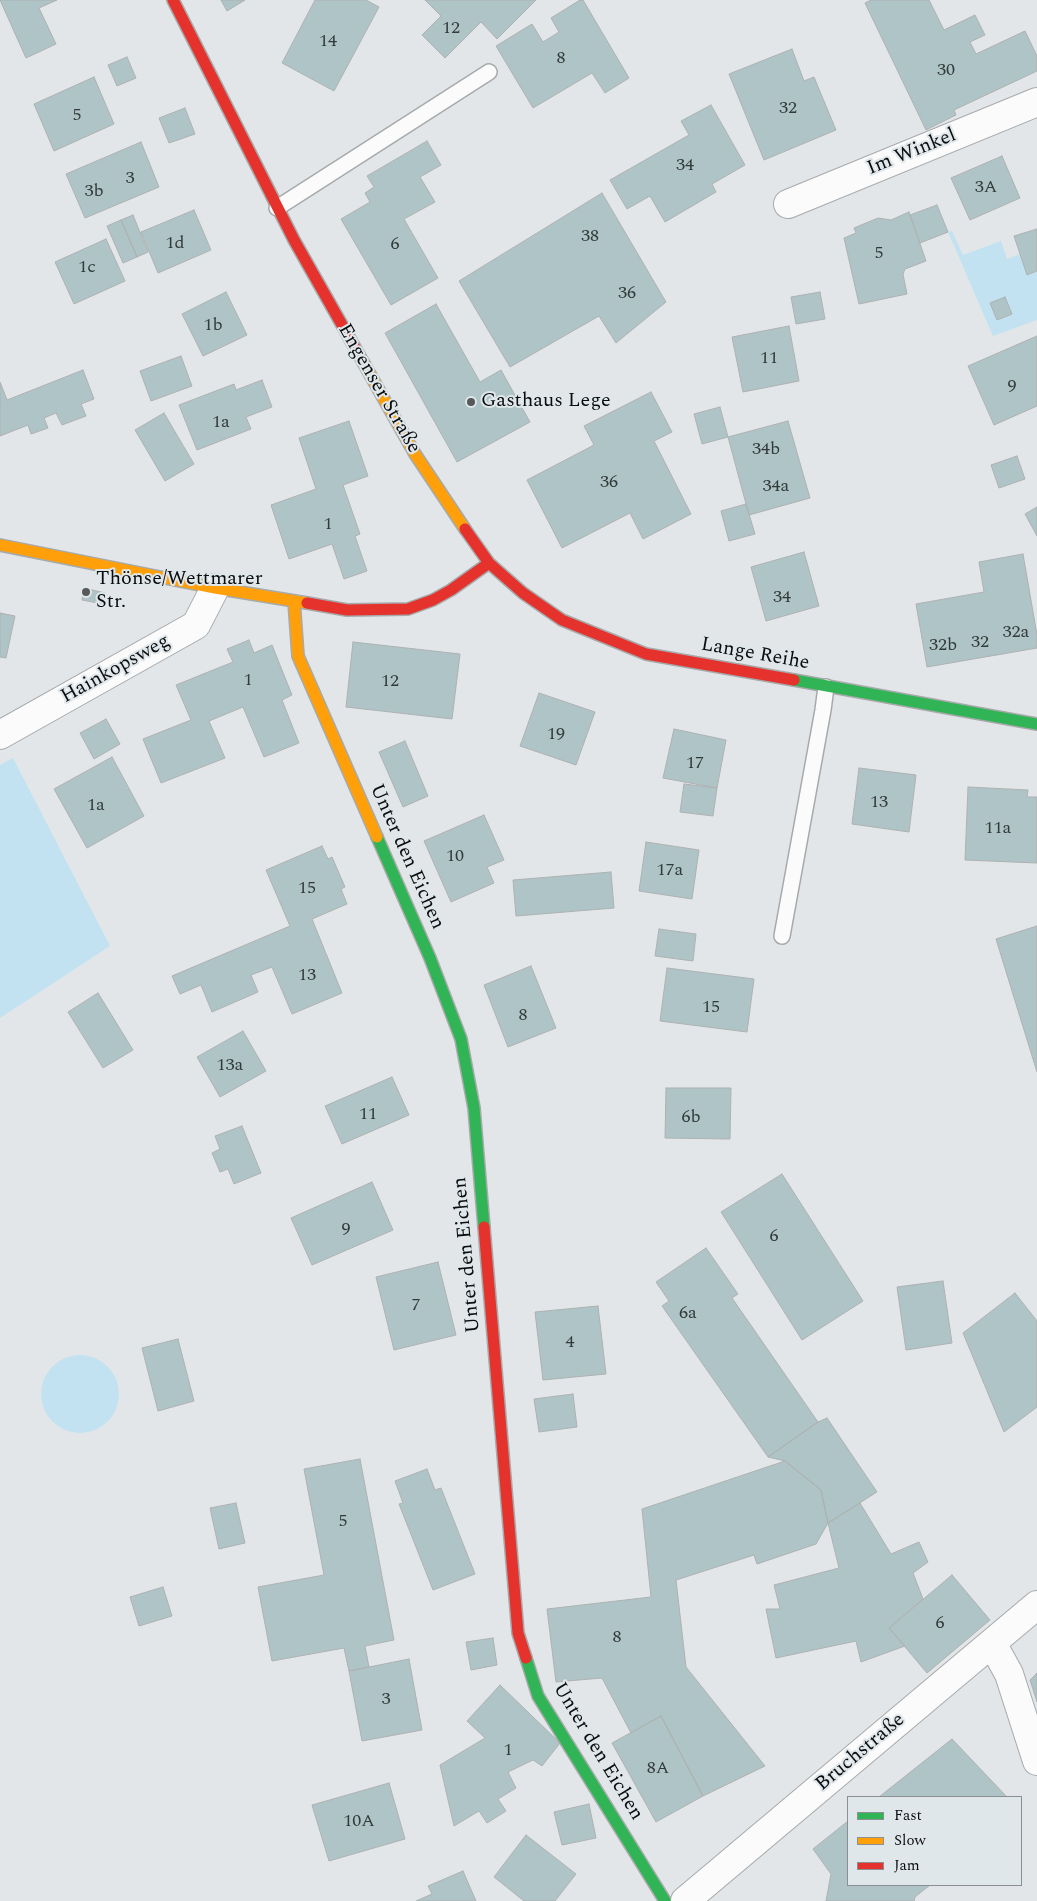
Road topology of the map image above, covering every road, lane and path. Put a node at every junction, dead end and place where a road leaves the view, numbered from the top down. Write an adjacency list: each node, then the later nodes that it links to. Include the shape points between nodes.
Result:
1 (173, 0): 5 (street, Engenser Straße)
2 (489, 72): 5 (lane)
3 (1037, 102): 4 (street, Im Winkel)
4 (788, 204)
5 (277, 208): 7 (street, Engenser Straße, via 415,454)
6 (0, 546): 8 (street)
7 (489, 563): 9 (street, via 452,590 408,609 347,610); 10 (street, Lange Reihe, via 523,593 562,620 646,654)
8 (214, 588): 9 (street); 12 (street, Hainkopsweg, via 196,625)
9 (294, 601): 17 (street, Unter den Eichen, via 298,656 430,958 461,1039 474,1108 518,1633 538,1696)
10 (826, 687): 11 (street, Lange Reihe); 13 (lane)
11 (1037, 724)
12 (0, 735)
13 (782, 936)
14 (1037, 1605): 15 (street, Bruchstraße)
15 (992, 1643): 16 (street, via 1008,1674); 18 (street, Bruchstraße)
16 (1037, 1762)
17 (665, 1901)
18 (685, 1901)

